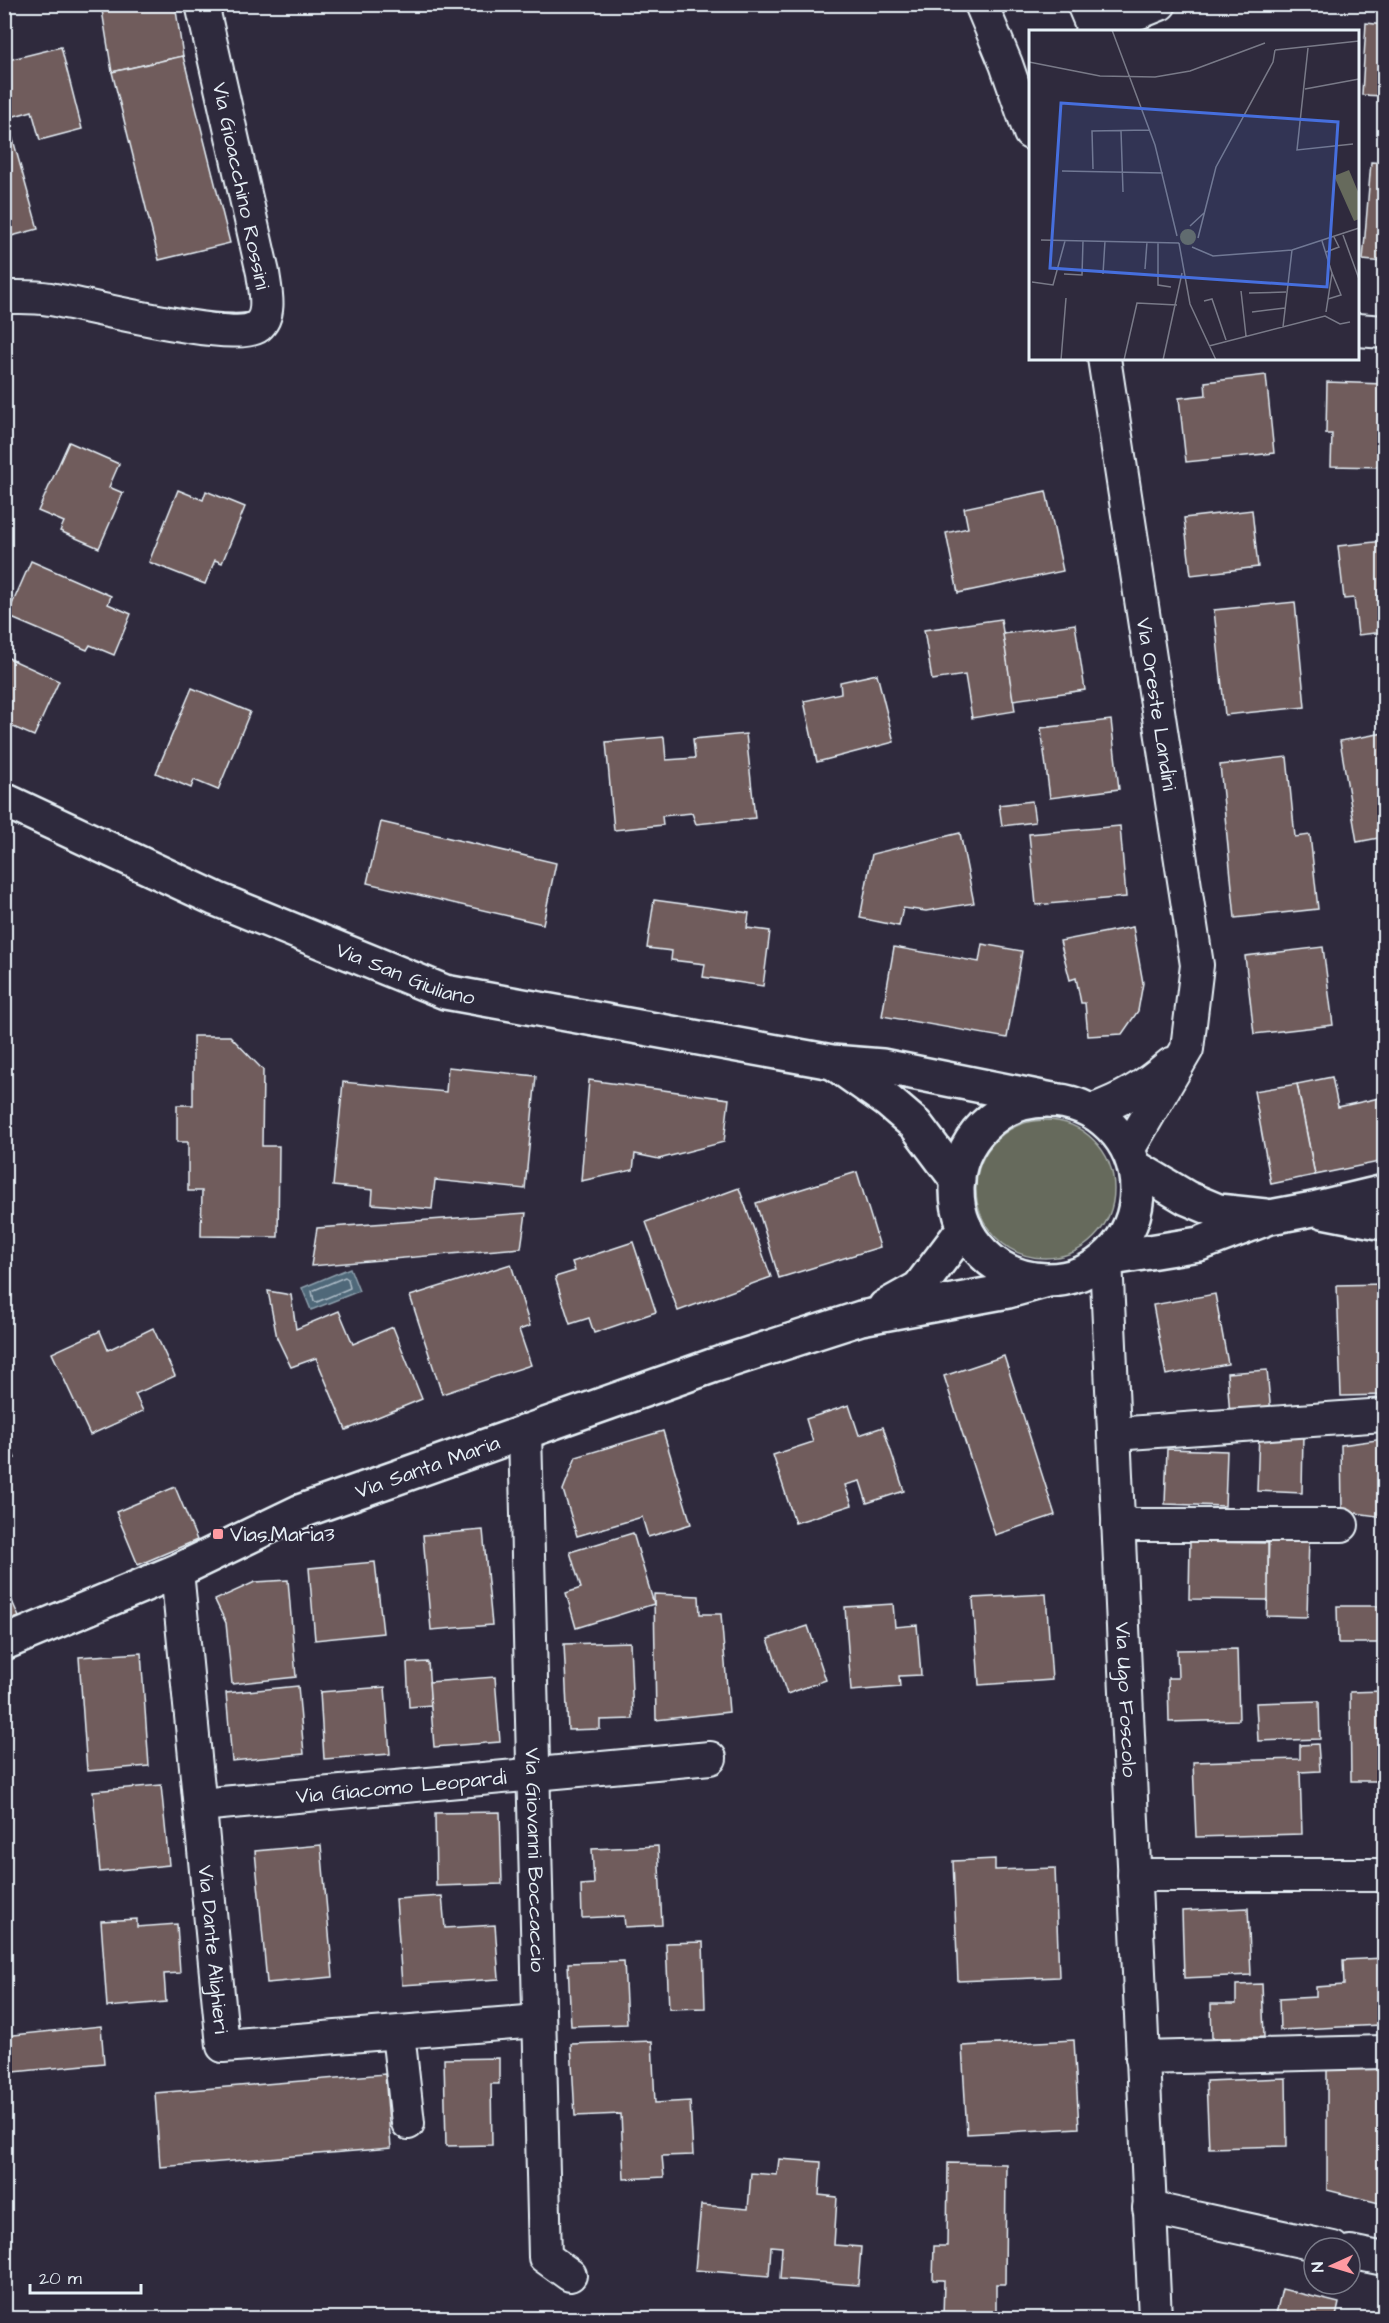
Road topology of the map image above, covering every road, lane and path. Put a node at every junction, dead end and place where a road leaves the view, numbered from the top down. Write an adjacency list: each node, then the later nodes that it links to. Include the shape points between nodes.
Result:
1 (202, 4): 7 (street, Via Gioacchino Rossini, via 263,273 266,305 258,327 225,330 148,320 47,298)
2 (981, 4): 5 (street)
3 (1160, 4): 4 (street)
4 (1089, 22)
5 (1018, 60): 6 (street)
6 (1029, 127)
7 (4, 297)
8 (1359, 330): 9 (street)
9 (1384, 332)
10 (1104, 360): 12 (street, Via Oreste Landini, via 1197,966)
11 (4, 800): 13 (main road, Via San Giuliano, via 216,899 445,992)
12 (1187, 1049): 15 (street, via 1139,1090); 16 (street, Via Oreste Landini)
13 (832, 1062): 14 (main road, Via San Giuliano, via 882,1066); 17 (main road, via 916,1125)
14 (1052, 1100): 15 (main road); 17 (main road, via 1021,1104 985,1125 967,1151)
15 (1091, 1111): 16 (main road, via 1119,1134)
16 (1131, 1158): 20 (main road, via 1194,1201 1218,1211); 23 (main road, via 1137,1192 1134,1217 1123,1240)
17 (958, 1181): 22 (main road, via 958,1204)
18 (1384, 1192): 19 (main road)
19 (1313, 1209): 20 (main road); 21 (main road)
20 (1270, 1217): 23 (main road, via 1199,1244)
21 (1384, 1223)
22 (965, 1227): 24 (main road, via 992,1262 1022,1277); 25 (main road, via 919,1288)
23 (1106, 1259): 24 (main road, via 1077,1276); 28 (street, Via Ugo Foscolo)
24 (1044, 1281): 25 (main road)
25 (861, 1318): 27 (main road, Via Santa Maria)
26 (1384, 1415): 28 (street)
27 (525, 1431): 31 (main road, Via Santa Maria, via 299,1512); 34 (street, Via Giovanni Boccaccio)
28 (1114, 1434): 29 (street, Via Ugo Foscolo)
29 (1118, 1525): 30 (street); 36 (street, Via Ugo Foscolo)
30 (1342, 1525)
31 (177, 1571): 32 (main road, Via Santa Maria); 35 (street, Via Dante Alighieri)
32 (4, 1643)
33 (710, 1758): 34 (street, Via Giacomo Leopardi)
34 (533, 1774): 35 (street, Via Giacomo Leopardi); 38 (street, Via Giovanni Boccaccio)
35 (200, 1805): 39 (street, Via Dante Alighieri, via 223,2046)
36 (1134, 1875): 37 (street); 41 (street, Via Ugo Foscolo)
37 (1384, 1875)
38 (538, 2021): 39 (street, Via Dante Alighieri); 47 (street, Via Giovanni Boccaccio, via 545,2257)
39 (398, 2032): 42 (street)
40 (1384, 2052): 41 (street)
41 (1142, 2058): 43 (street, Via Ugo Foscolo)
42 (408, 2123)
43 (1149, 2208): 44 (street); 48 (street, Via Ugo Foscolo)
44 (1302, 2241)
45 (1362, 2254): 46 (street)
46 (1384, 2259)
47 (570, 2276)
48 (1155, 2319)

